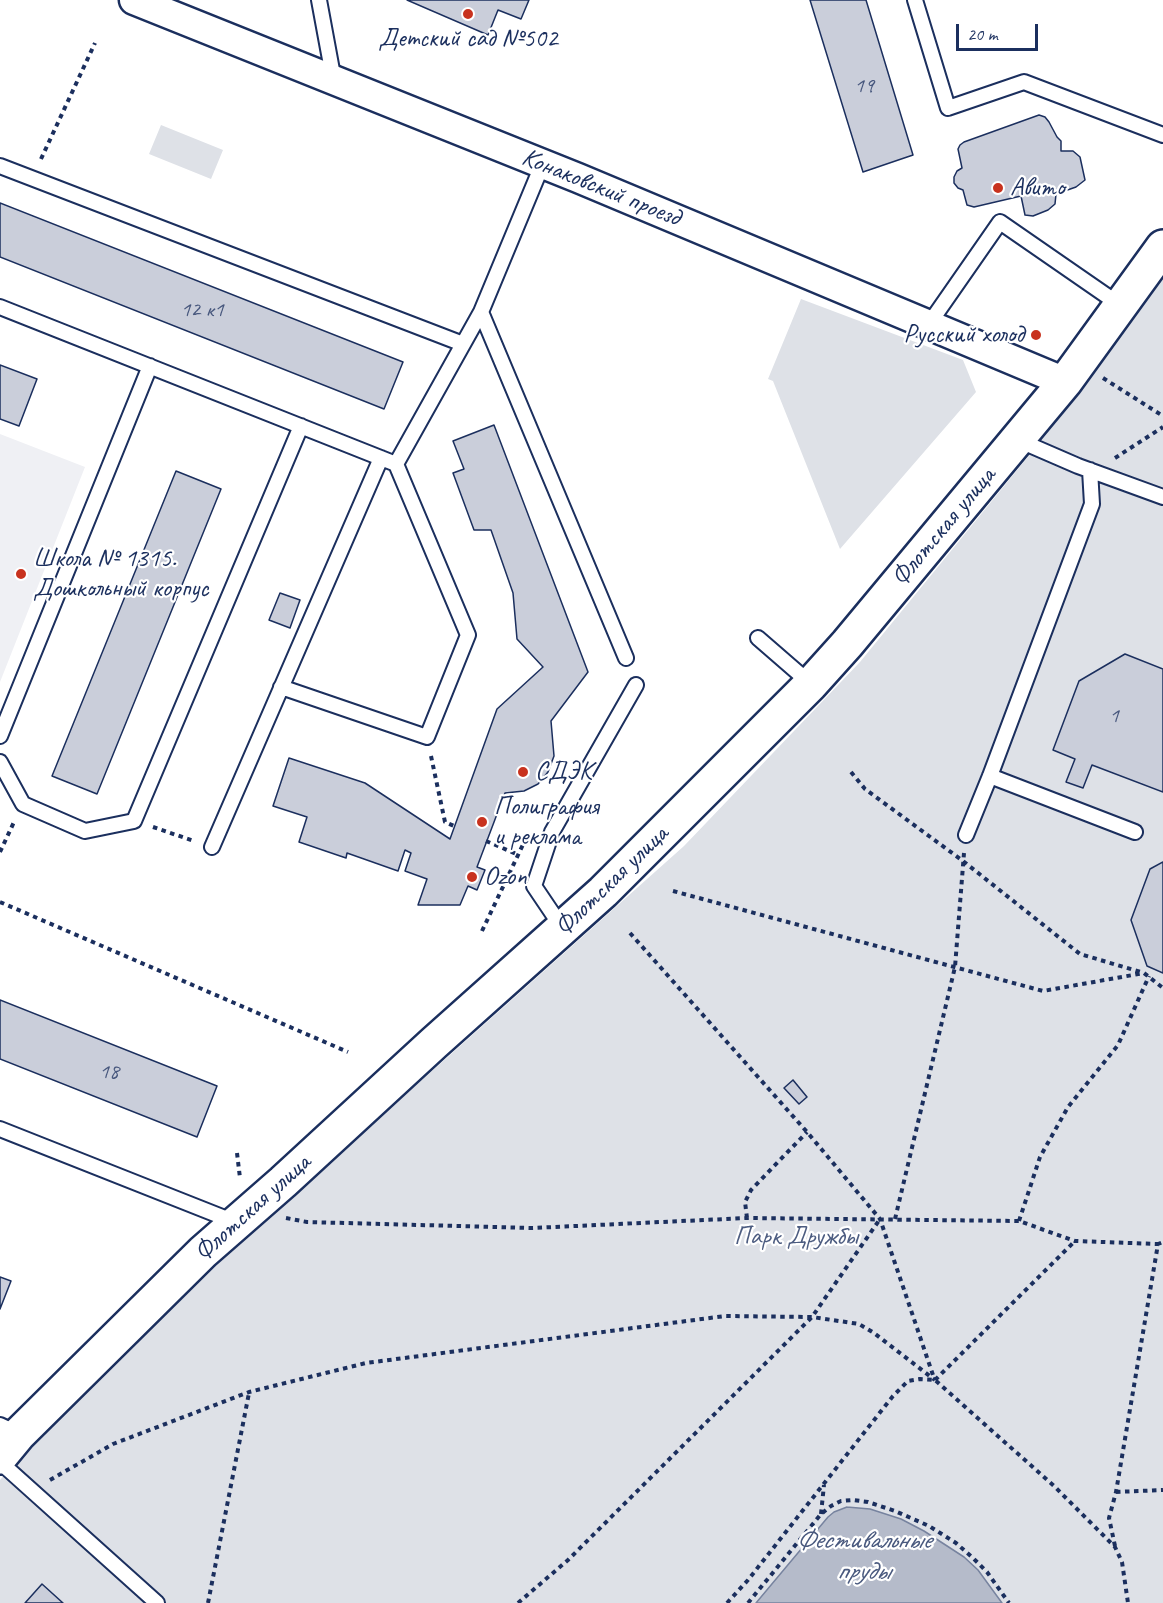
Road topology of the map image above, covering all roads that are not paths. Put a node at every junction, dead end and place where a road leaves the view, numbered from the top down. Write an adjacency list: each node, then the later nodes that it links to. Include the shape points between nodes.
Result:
1 (134, 0): 4 (street, Конаковский проезд)
2 (319, 0): 4 (lane)
3 (915, 0): 5 (lane, via 948,108 1024,82)
4 (334, 81): 6 (street, Конаковский проезд)
5 (1163, 135)
6 (543, 163): 11 (lane); 12 (street, Конаковский проезд)
7 (0, 166): 13 (lane)
8 (1163, 247): 9 (street, Флотская улица)
9 (1120, 305): 12 (lane, via 1000,222); 15 (street, Флотская улица)
10 (0, 307): 14 (lane)
11 (481, 312): 13 (lane); 23 (lane)
12 (929, 324): 15 (street, Конаковский проезд)
13 (463, 344): 19 (lane)
14 (150, 366): 16 (lane); 27 (lane)
15 (1079, 377): 17 (street, Флотская улица)
16 (301, 426): 18 (lane); 28 (lane, via 134,821 85,831 22,804)
17 (1016, 440): 20 (lane); 24 (street, Флотская улица)
18 (381, 458): 19 (lane); 26 (lane)
19 (396, 464): 26 (lane, via 468,635 426,737)
20 (1090, 470): 21 (lane); 29 (lane, via 1092,504)
21 (1163, 497)
22 (758, 638): 24 (lane)
23 (626, 658)
24 (811, 684): 33 (street, Флотская улица)
25 (636, 685): 33 (lane, via 552,832 534,886)
26 (281, 687): 32 (lane)
27 (0, 736)
28 (0, 762)
29 (990, 776): 30 (lane); 31 (lane)
30 (1135, 832)
31 (966, 835)
32 (212, 847)
33 (563, 929): 35 (street, Флотская улица)
34 (0, 1128): 35 (lane)
35 (237, 1223): 36 (street, Флотская улица)
36 (5, 1444): 37 (lane, via 31,1490)
37 (157, 1603)

